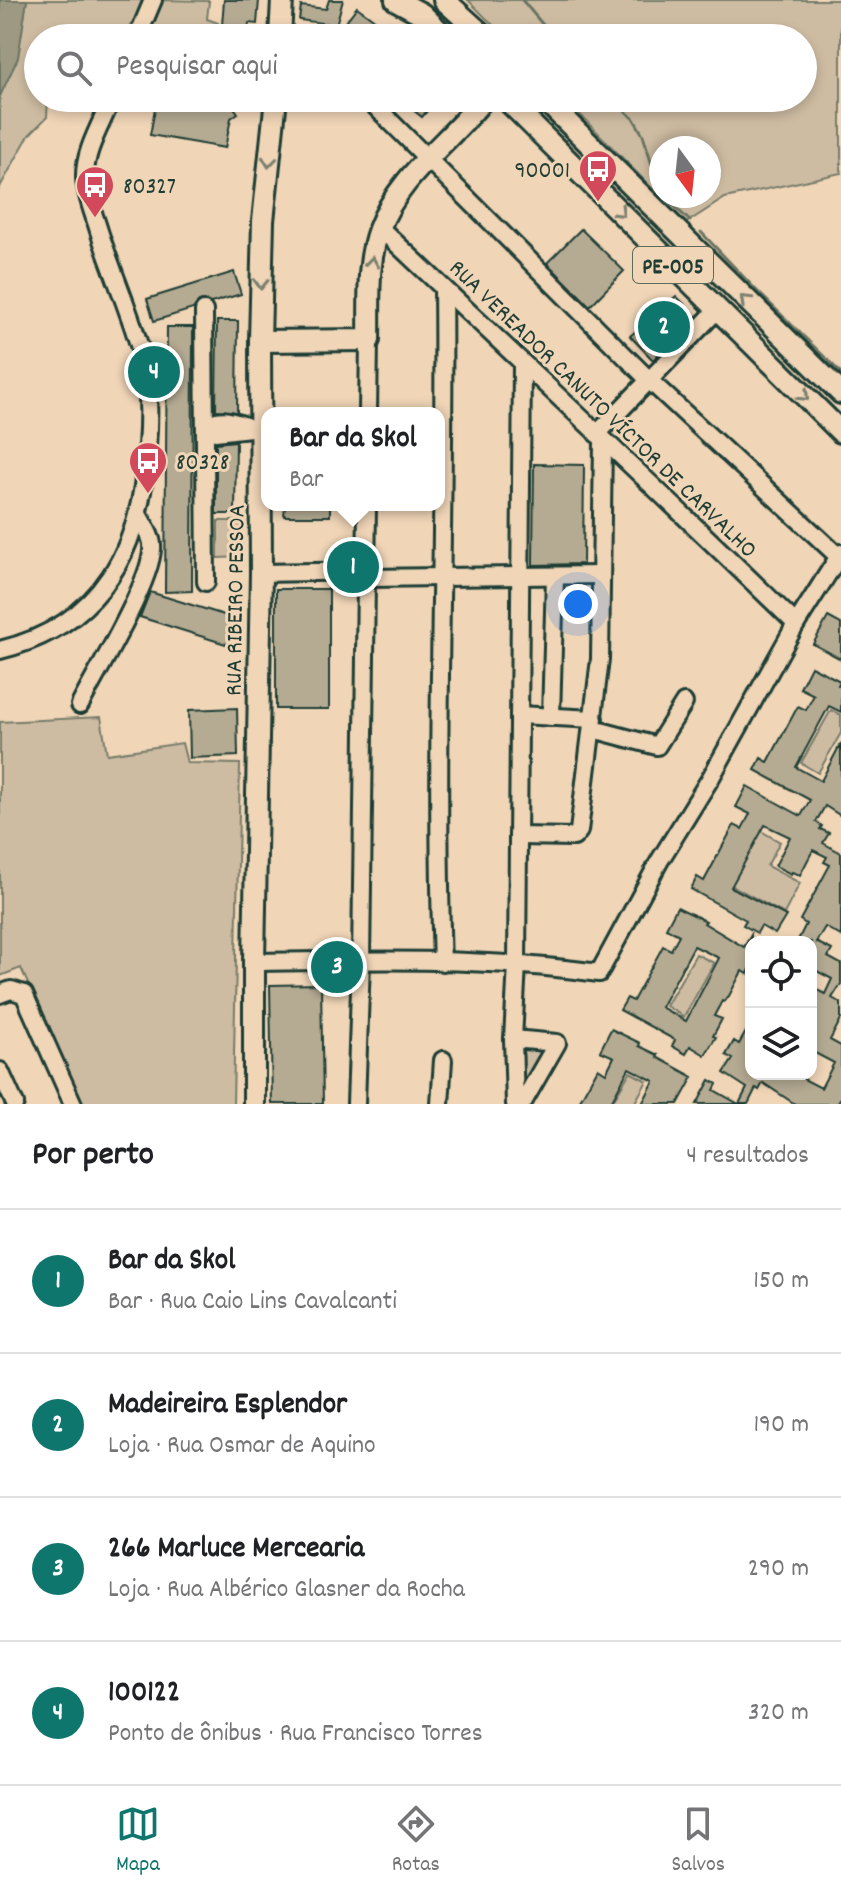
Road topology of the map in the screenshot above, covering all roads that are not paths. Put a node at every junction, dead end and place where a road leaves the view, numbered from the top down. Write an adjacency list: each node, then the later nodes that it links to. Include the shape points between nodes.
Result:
1 (153, 0): 5 (street)
2 (282, 0): 6 (main road)
3 (396, 0): 7 (main road)
4 (444, 0): 8 (main road)
5 (143, 24)
6 (281, 24)
7 (432, 24)
8 (471, 24)
9 (106, 112): 33 (street, via 85,175 148,386)
10 (275, 112): 21 (main road, RUA RIBEIRO PESSOA, one-way to 21, via 263,221)
11 (381, 112): 15 (street)
12 (471, 112): 15 (main road)
13 (519, 112): 18 (main road, PE-005, one-way to 18)
14 (557, 112): 24 (main road, PE-005, one-way to 14)
15 (429, 158): 16 (main road); 23 (street)
16 (379, 227): 17 (street, RUA VEREADOR CANUTO VÍCTOR DE CARVALHO); 20 (main road, one-way to 16, via 370,271)
17 (443, 288): 22 (street, RUA VEREADOR CANUTO VÍCTOR DE CARVALHO); 26 (street)
18 (718, 309): 23 (street); 29 (main road, PE-005, one-way to 29)
19 (204, 311): 27 (street)
20 (369, 340): 21 (main road); 25 (street)
21 (260, 341): 28 (main road, RUA RIBEIRO PESSOA)
22 (522, 363): 30 (street, RUA VEREADOR CANUTO VÍCTOR DE CARVALHO); 39 (street)
23 (649, 380): 30 (street); 34 (street)
24 (841, 393)
25 (368, 407)
26 (445, 407)
27 (205, 426): 28 (street, via 215,432); 41 (street)
28 (253, 427): 35 (main road, RUA RIBEIRO PESSOA)
29 (841, 432)
30 (600, 438): 37 (street); 42 (street, RUA VEREADOR CANUTO VÍCTOR DE CARVALHO)
31 (367, 511): 36 (street)
32 (443, 511): 40 (street)
33 (139, 516): 43 (street, via 115,573 97,596 59,627); 45 (street, via 153,546 149,571)
34 (840, 555): 42 (street)
35 (261, 573): 36 (street); 51 (main road, RUA RIBEIRO PESSOA)
36 (367, 574): 40 (street); 50 (street)
37 (601, 575): 38 (street); 48 (street)
38 (555, 576): 39 (street); 47 (street)
39 (521, 577): 40 (street); 46 (street)
40 (442, 578): 52 (street)
41 (206, 582)
42 (796, 624): 53 (street, via 599,973)
43 (0, 650)
44 (684, 703): 48 (street, via 657,746)
45 (80, 705)
46 (519, 715): 47 (street); 49 (street)
47 (551, 717): 48 (street)
48 (594, 724): 49 (street, via 577,835)
49 (518, 836): 53 (street)
50 (361, 961): 51 (street); 52 (street); 61 (street)
51 (254, 962): 60 (main road, RUA RIBEIRO PESSOA)
52 (442, 962): 53 (street)
53 (517, 964): 55 (street)
54 (0, 994): 59 (street, via 17,990 27,1000)
55 (513, 1039): 63 (street); 64 (street, via 557,1043)
56 (443, 1060): 62 (street)
57 (0, 1071): 58 (street)
58 (15, 1104)
59 (73, 1104)
60 (254, 1104)
61 (356, 1104)
62 (440, 1104)
63 (515, 1104)
64 (522, 1104)

